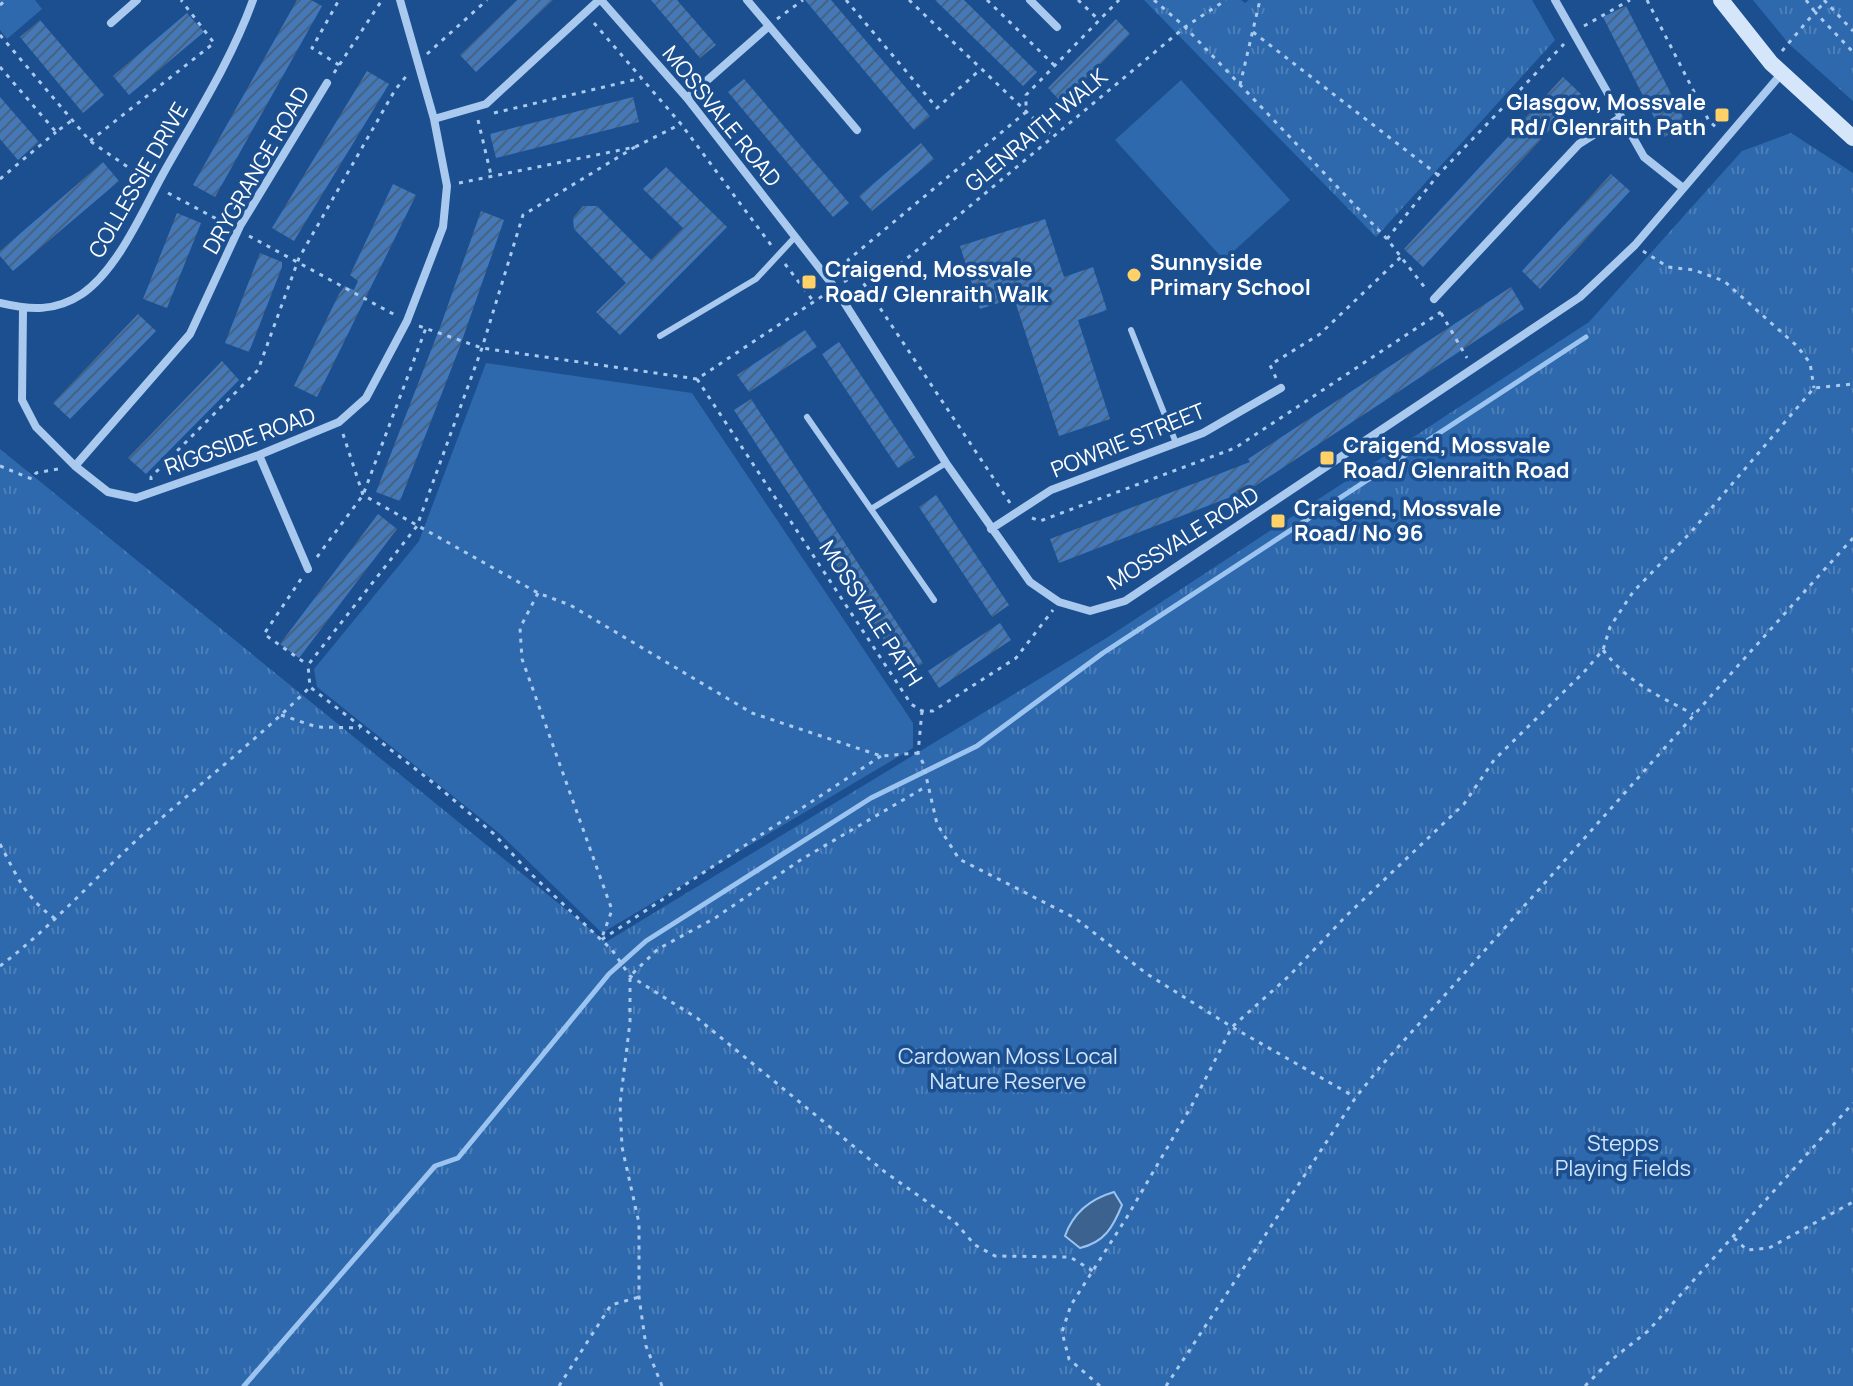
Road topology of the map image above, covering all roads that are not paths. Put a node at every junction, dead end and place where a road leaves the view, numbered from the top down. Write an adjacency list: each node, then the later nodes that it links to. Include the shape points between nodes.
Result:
1 (137, 0): 9 (street)
2 (253, 0): 23 (street, COLLESSIE DRIVE, via 229,58 114,260 91,287 62,305)
3 (400, 0): 16 (street, RIGGSIDE ROAD)
4 (600, 0): 14 (street, MOSSVALE ROAD); 16 (street, via 486,104)
5 (747, 0): 10 (street)
6 (1030, 0): 11 (street)
7 (1555, 0): 15 (street)
8 (1721, 0): 12 (street)
9 (111, 23)
10 (769, 26): 14 (street); 17 (street)
11 (1057, 27)
12 (1777, 68): 18 (street); 19 (street, MOSSVALE ROAD)
13 (327, 83): 31 (street, DRYGRANGE ROAD, via 238,230 190,334)
14 (687, 98): 20 (street, MOSSVALE ROAD)
15 (1620, 118): 19 (street, via 1644,157); 21 (street, via 1579,144)
16 (434, 119): 29 (street, RIGGSIDE ROAD, via 447,186 443,227 407,321 366,398 339,422)
17 (857, 130)
18 (1853, 138)
19 (1683, 188): 33 (street, MOSSVALE ROAD, via 1635,245 1580,297 1125,601 1090,611 1059,602 1030,582)
20 (795, 237): 25 (lane, via 756,279); 30 (street, MOSSVALE ROAD, via 835,288)
21 (1434, 299)
22 (0, 303): 23 (street, COLLESSIE DRIVE)
23 (23, 309): 31 (street, RIGGSIDE ROAD, via 22,400 36,427)
24 (1131, 330): 28 (lane)
25 (660, 336)
26 (1281, 388): 28 (street, POWRIE STREET)
27 (807, 417): 32 (lane)
28 (1176, 443): 33 (street, POWRIE STREET, via 1051,490)
29 (259, 455): 31 (street, RIGGSIDE ROAD, via 136,498 108,492); 34 (street)
30 (946, 463): 32 (lane); 33 (street, MOSSVALE ROAD)
31 (75, 466)
32 (871, 509): 35 (lane)
33 (991, 529)
34 (308, 569)
35 (934, 600)

